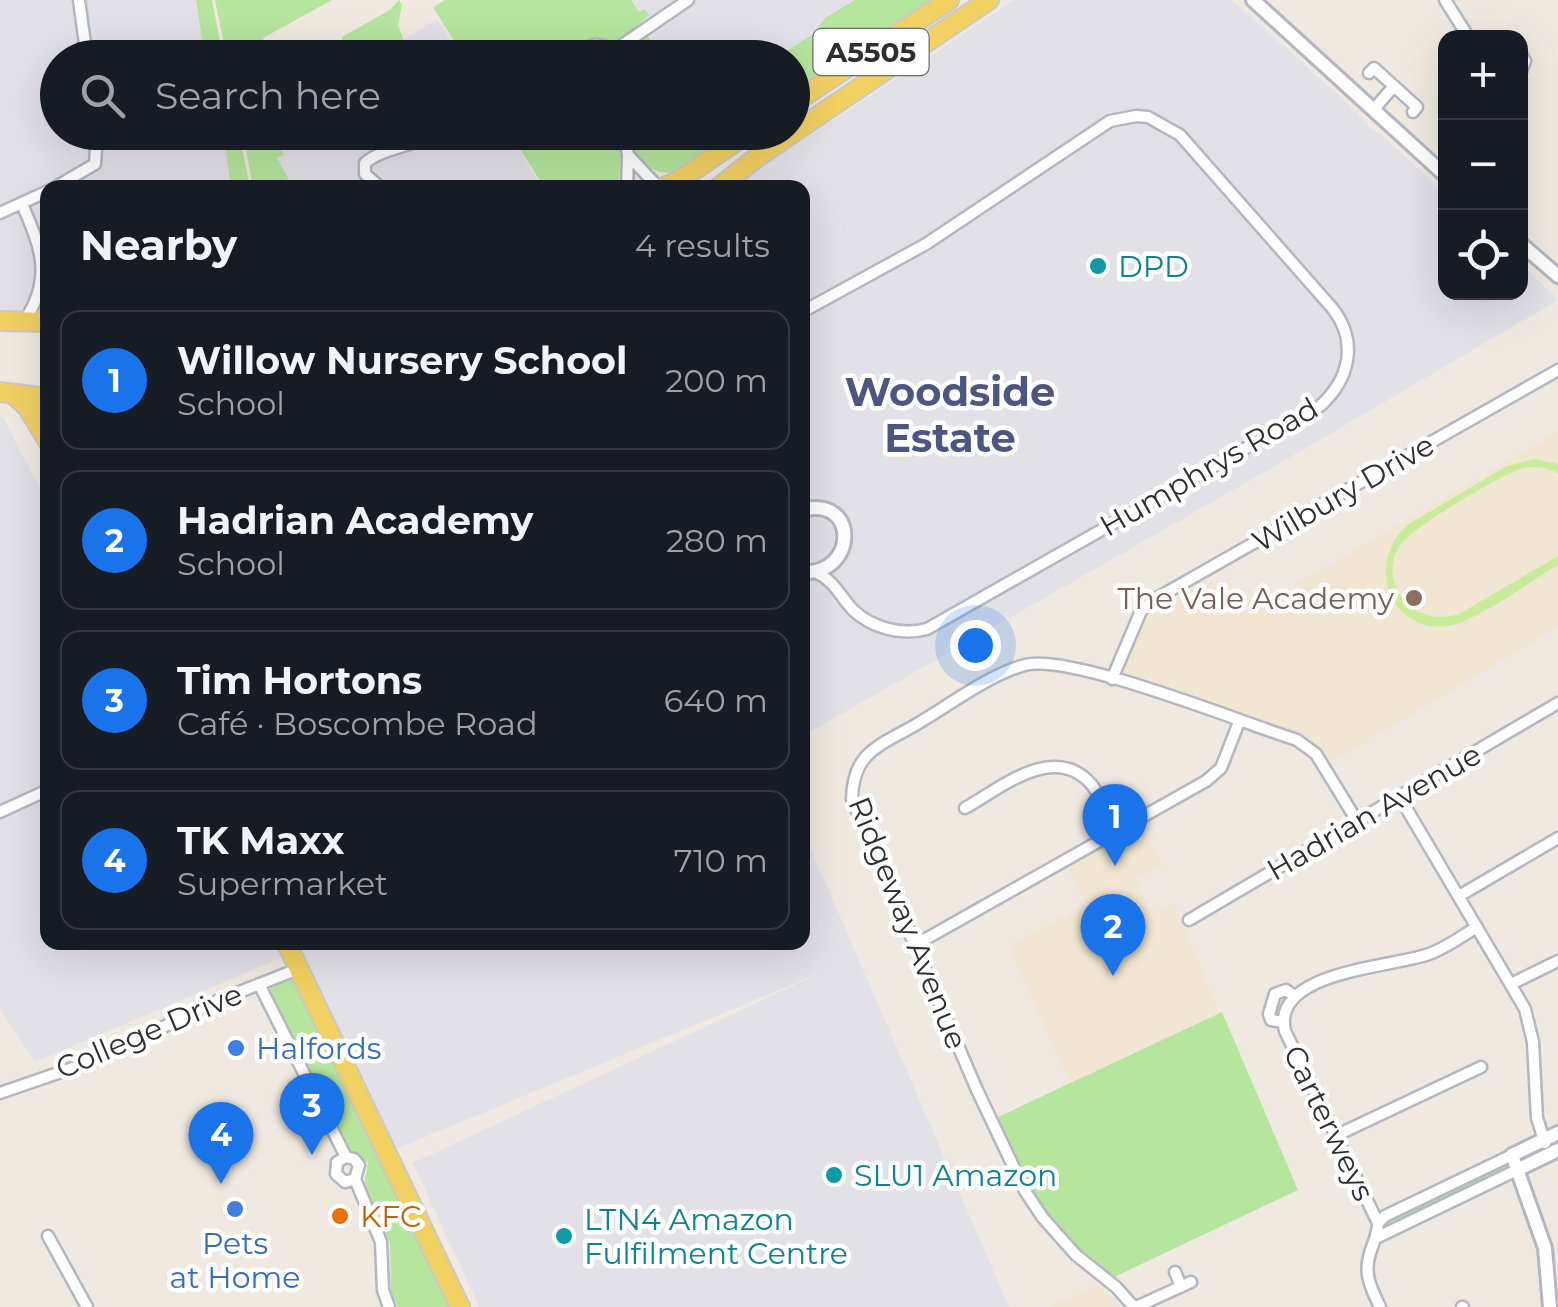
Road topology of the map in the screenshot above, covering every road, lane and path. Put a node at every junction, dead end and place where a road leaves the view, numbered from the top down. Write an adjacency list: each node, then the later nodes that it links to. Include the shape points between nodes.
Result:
1 (79, 0): 8 (street)
2 (688, 0): 9 (street)
3 (949, 0): 12 (main road, A5505)
4 (989, 0): 15 (main road, A5505)
5 (1253, 0): 13 (street)
6 (1446, 0): 7 (street)
7 (1464, 30)
8 (85, 40)
9 (633, 40)
10 (1369, 73): 11 (street, via 1374,68)
11 (1394, 86): 13 (street); 14 (street, via 1417,107)
12 (810, 92)
13 (1374, 110): 22 (street)
14 (1413, 112)
15 (810, 121)
16 (96, 150): 23 (street, via 95,164)
17 (396, 150): 24 (street, via 365,163)
18 (627, 150): 21 (street)
19 (724, 150): 27 (main road)
20 (768, 150): 28 (main road, A5505)
21 (628, 155): 25 (street); 26 (street)
22 (1438, 169)
23 (67, 180)
24 (372, 180)
25 (627, 180)
26 (652, 180)
27 (679, 180)
28 (728, 180)
29 (40, 195): 30 (street)
30 (22, 204): 31 (street); 32 (street)
31 (0, 213)
32 (40, 249)
33 (1528, 249): 34 (street)
34 (1557, 271)
35 (40, 286): 36 (street)
36 (39, 298): 38 (street)
37 (810, 308): 49 (street, Humphrys Road, via 926,244 1100,126 1136,116 1159,120 1180,135 1333,308 1348,344 1342,380 1320,406 927,630 906,633 870,623)
38 (26, 320): 39 (main road); 40 (main road)
39 (40, 320)
40 (0, 322)
41 (1558, 370): 50 (street, Wilbury Drive, via 1157,598 1141,611)
42 (7, 393): 43 (main road); 44 (main road)
43 (40, 397)
44 (40, 428)
45 (810, 506): 46 (street, via 840,520 846,541)
46 (840, 556): 47 (street); 49 (street)
47 (810, 571)
48 (810, 572): 49 (street, Humphrys Road, via 832,580)
49 (842, 594)
50 (1112, 679): 52 (street, Ridgeway Avenue); 63 (street, Ridgeway Avenue, via 1060,664 1023,665 868,752 859,764 852,799)
51 (1558, 704): 54 (street, Hadrian Avenue)
52 (1240, 722): 57 (street, Ridgeway Avenue, via 1297,740 1316,754); 58 (street, via 1221,768)
53 (40, 794): 56 (street)
54 (1399, 796): 57 (street, Hadrian Avenue); 60 (street)
55 (965, 808): 58 (street, via 1034,769 1054,765 1092,785)
56 (0, 812)
57 (1357, 821): 61 (street, Hadrian Avenue)
58 (1117, 833): 63 (street)
59 (1558, 838): 60 (street)
60 (1459, 896): 62 (street)
61 (1189, 920)
62 (1477, 927): 68 (street); 71 (street, Carterweys, via 1432,953 1308,984 1293,995 1283,1022)
63 (915, 946): 86 (street, Ridgeway Avenue, via 1025,1191 1076,1255)
64 (290, 950): 66 (main road)
65 (1558, 960): 68 (street)
66 (298, 969): 67 (street, College Drive); 85 (main road)
67 (260, 984): 70 (street, College Drive, via 93,1061); 75 (street)
68 (1511, 984): 72 (street, via 1530,1024 1537,1118)
69 (1480, 1066): 71 (street)
70 (0, 1093)
71 (1335, 1136): 78 (street, Carterweys)
72 (1551, 1136): 73 (street); 74 (street)
73 (1552, 1153): 76 (street)
74 (1512, 1154): 76 (street); 78 (street)
75 (346, 1157): 77 (street, via 359,1165); 77 (street, via 336,1174 345,1182)
76 (1519, 1169): 80 (street); 82 (street)
77 (355, 1179): 84 (street, via 380,1242)
78 (1378, 1223): 80 (street)
79 (48, 1236): 83 (street)
80 (1378, 1237): 87 (street, via 1367,1279)
81 (1175, 1272): 86 (street, via 1186,1284)
82 (1553, 1275): 88 (street)
83 (81, 1305)
84 (389, 1307)
85 (460, 1307)
86 (1135, 1307)
87 (1380, 1307)
88 (1550, 1307)

